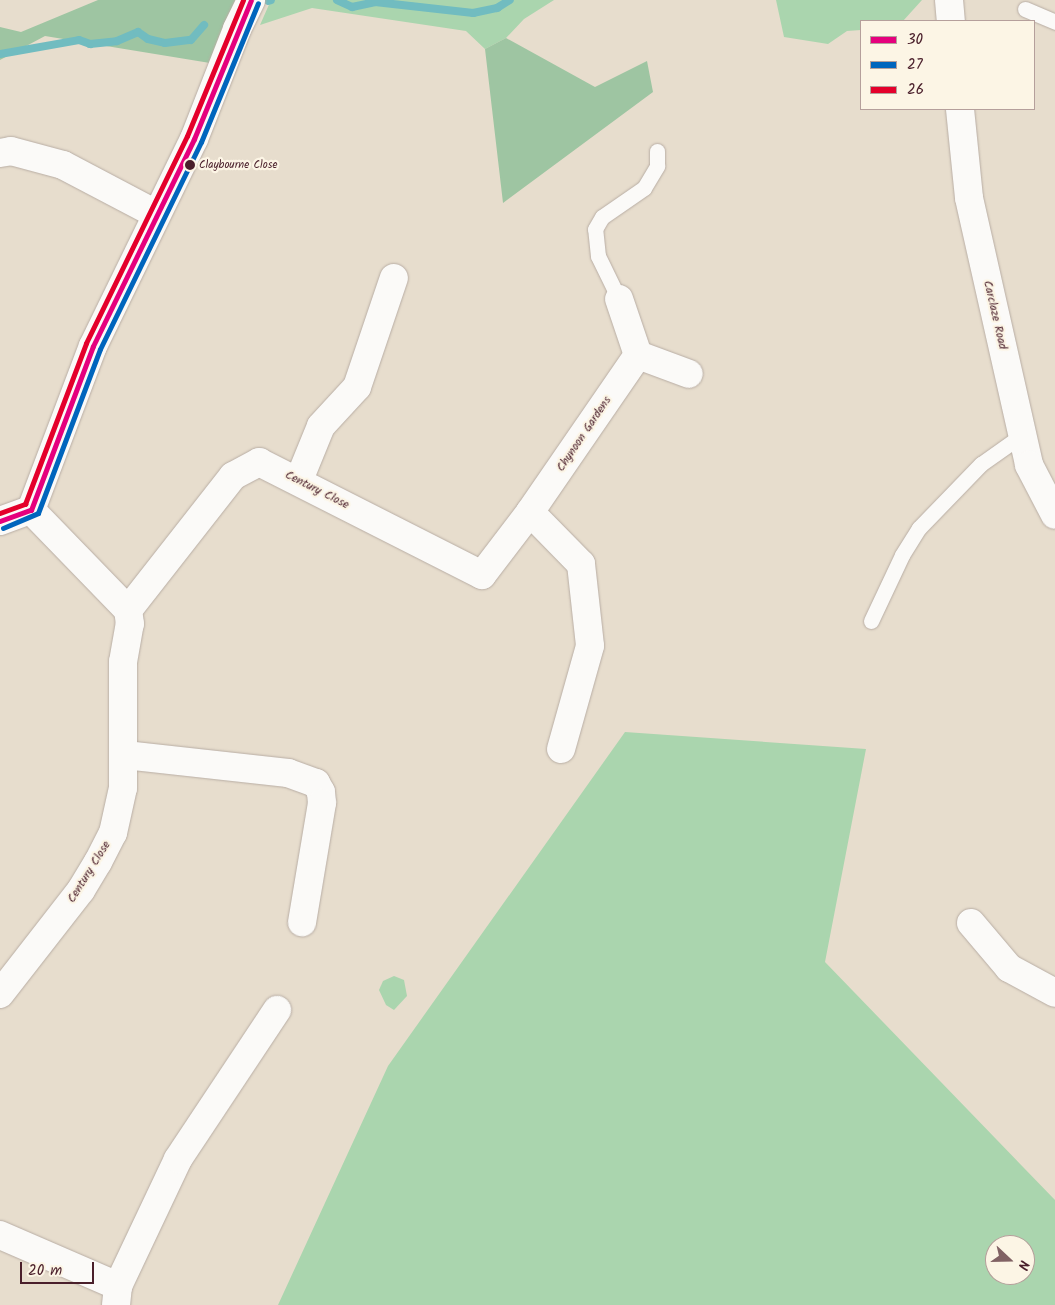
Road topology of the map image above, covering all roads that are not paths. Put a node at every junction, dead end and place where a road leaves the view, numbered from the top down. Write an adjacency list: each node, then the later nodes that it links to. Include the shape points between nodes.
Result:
1 (252, 0): 9 (street, via 237,29 194,139)
2 (949, 0): 4 (street)
3 (1025, 9): 5 (lane)
4 (951, 20)
5 (1055, 22)
6 (960, 110): 14 (street, Carclaze Road, via 969,198)
7 (657, 151): 11 (lane, via 657,166 644,188 602,217 595,229 598,256)
8 (0, 154): 9 (street, via 11,151 63,165)
9 (156, 214): 16 (street, via 93,346)
10 (394, 278): 15 (street, via 357,387 321,426)
11 (619, 300): 12 (street)
12 (638, 355): 13 (street); 17 (street, Chynoon Gardens)
13 (689, 374)
14 (1022, 435): 18 (street, Carclaze Road, via 1029,465); 21 (lane, via 981,464 919,528 902,554)
15 (299, 480): 17 (street, Century Close, via 482,575); 20 (street, Century Close, via 259,462 233,476)
16 (31, 510): 19 (street); 20 (street)
17 (530, 512): 22 (street, via 582,564 590,646)
18 (1055, 515)
19 (0, 521)
20 (128, 610): 23 (street, Century Close, via 130,624 123,662)
21 (871, 621)
22 (561, 749)
23 (125, 755): 24 (street, via 288,773 316,783 322,803); 27 (street, Century Close, via 123,788 113,833 98,862 81,890)
24 (302, 922)
25 (971, 923): 26 (street, via 1009,968)
26 (1055, 993)
27 (0, 994)
28 (277, 1010): 30 (street, via 178,1158)
29 (0, 1236): 30 (street)
30 (117, 1296)

